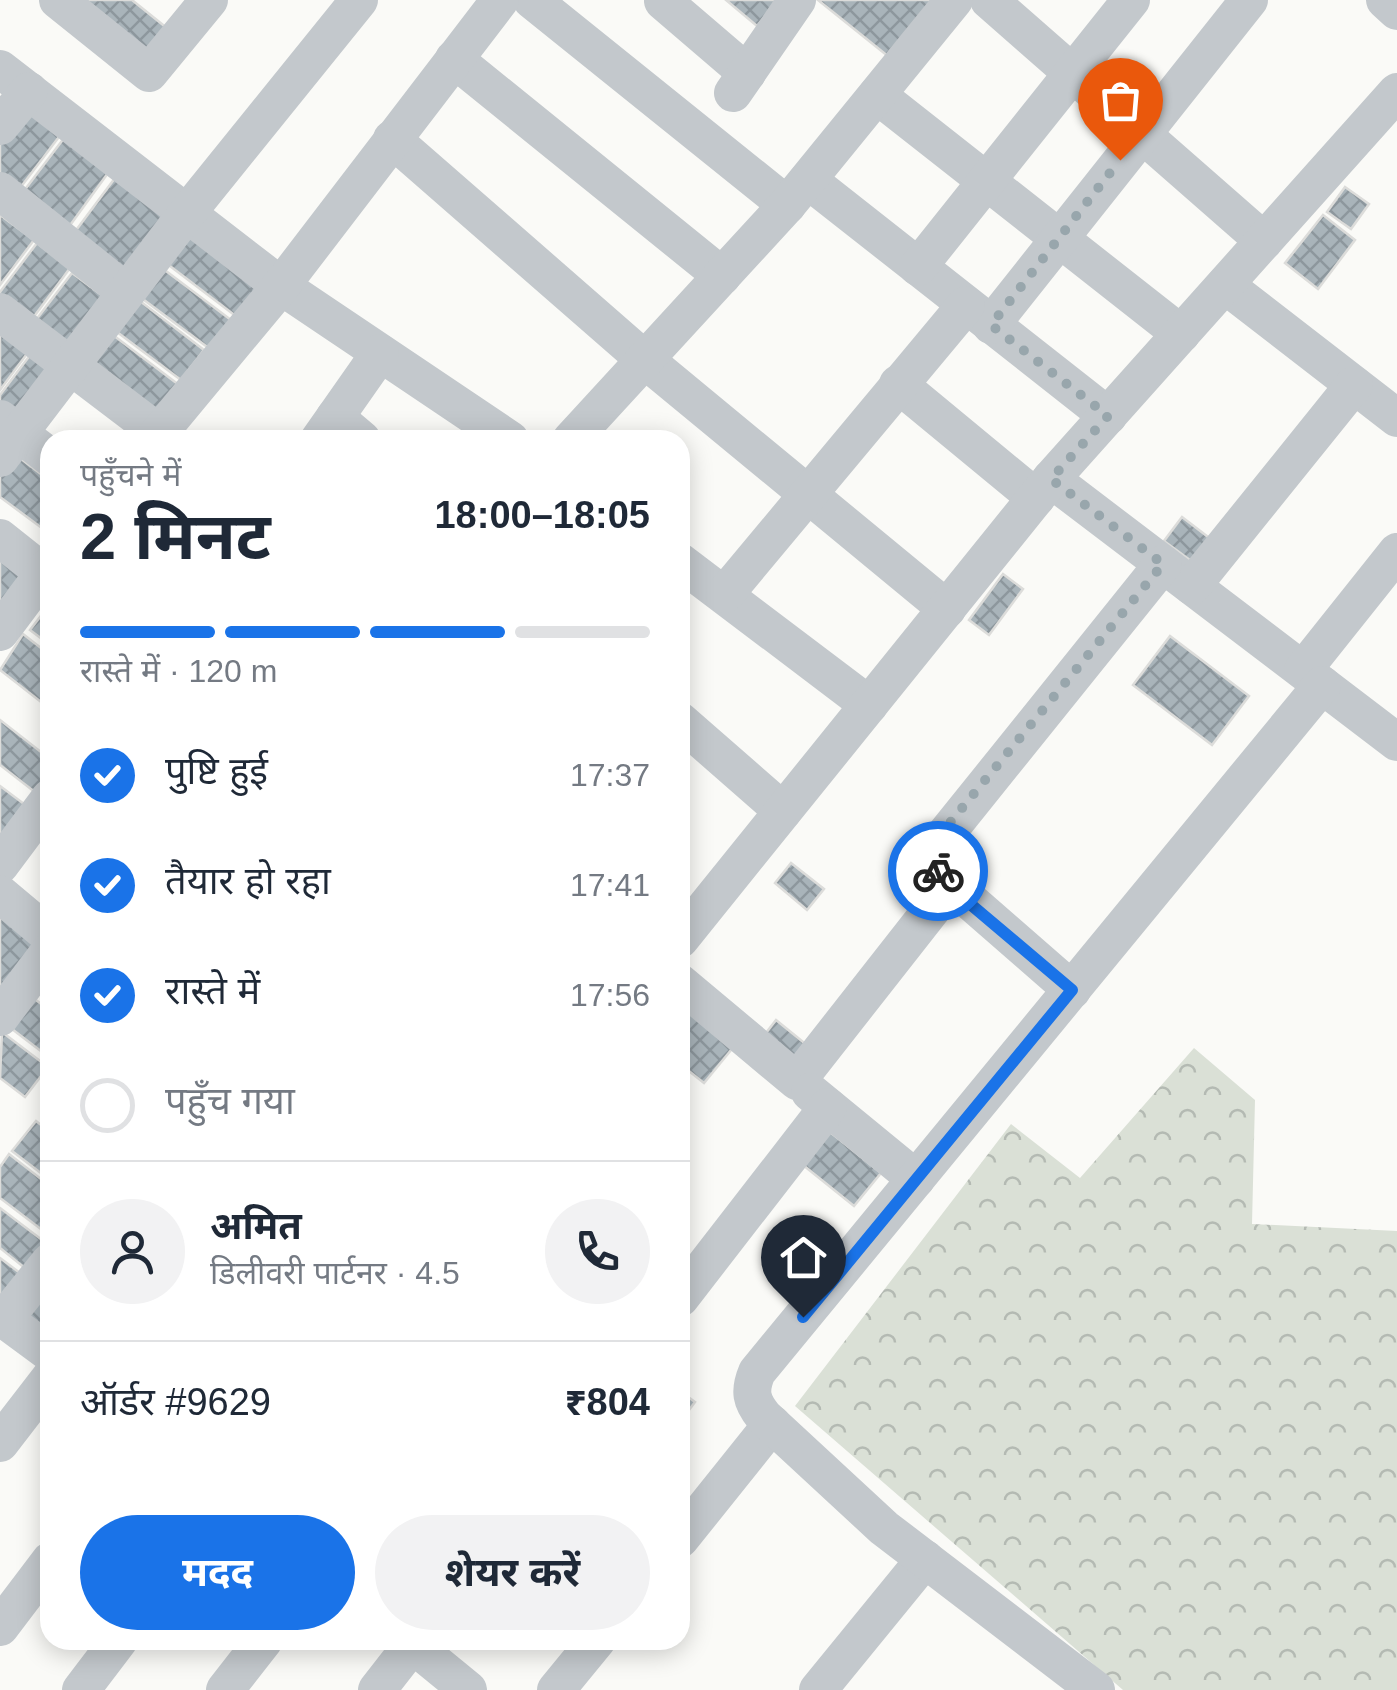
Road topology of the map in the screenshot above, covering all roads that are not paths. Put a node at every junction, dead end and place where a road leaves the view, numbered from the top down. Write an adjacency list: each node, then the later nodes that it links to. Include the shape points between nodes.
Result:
1 (58, 0): 2 (street, via 149,73)
2 (209, 0)
3 (359, 0): 25 (street)
4 (500, 0): 14 (street)
5 (532, 0): 24 (street)
6 (797, 0): 12 (street, via 740,83)
7 (954, 0): 18 (street)
8 (989, 0): 15 (street)
9 (1131, 0): 15 (street)
10 (1249, 0): 20 (street)
11 (1385, 0): 13 (street)
12 (663, 1)
13 (1397, 10)
14 (454, 59): 21 (street); 29 (street)
15 (1072, 73): 20 (street); 22 (street)
16 (14, 80): 19 (street); 25 (street)
17 (1397, 92): 27 (street)
18 (877, 94): 22 (street); 24 (street)
19 (0, 126)
20 (1141, 134): 26 (street); 27 (street)
21 (392, 140): 31 (street); 37 (street)
22 (986, 180): 26 (street); 28 (street)
23 (0, 191): 32 (street)
24 (798, 193): 28 (street); 29 (street)
25 (187, 213): 31 (street); 32 (street)
26 (1059, 238): 34 (street); 35 (street)
27 (1264, 241): 30 (street)
28 (918, 267): 34 (street)
29 (722, 276): 37 (street)
30 (1225, 285): 35 (street); 40 (street)
31 (281, 286): 36 (street); 44 (street)
32 (126, 292): 38 (street)
33 (0, 312): 38 (street)
34 (978, 315): 39 (street); 41 (street)
35 (1181, 334): 41 (street)
36 (380, 353): 45 (street); 46 (street)
37 (644, 359): 47 (street); 51 (street)
38 (72, 363): 43 (street); 48 (street)
39 (898, 384): 50 (street); 51 (street)
40 (1354, 385): 42 (street); 56 (street)
41 (1108, 416): 50 (street)
42 (1397, 418)
43 (149, 430)
44 (161, 430)
45 (340, 430)
46 (495, 430)
47 (579, 430)
48 (6, 436): 49 (street)
49 (40, 451)
50 (1044, 488): 56 (street); 59 (street)
51 (806, 493): 58 (street); 59 (street)
52 (0, 538): 54 (street)
53 (1397, 552): 61 (street)
54 (40, 564)
55 (690, 569): 58 (street)
56 (1177, 575): 61 (street); 68 (street, via 944,830 934,860)
57 (40, 578): 60 (street)
58 (725, 594): 62 (street)
59 (947, 609): 62 (street)
60 (0, 632)
61 (1312, 678): 64 (street); 73 (street)
62 (868, 705): 65 (street)
63 (690, 730): 65 (street)
64 (1397, 742)
65 (784, 810): 70 (street)
66 (40, 811): 67 (street)
67 (0, 865)
68 (950, 886): 73 (street); 76 (street)
69 (0, 894): 71 (street)
70 (693, 896)
71 (40, 928)
72 (40, 964): 75 (street)
73 (1072, 990): 78 (street)
74 (690, 991): 76 (street)
75 (0, 1017)
76 (797, 1081): 77 (street)
77 (828, 1107): 78 (street); 80 (street)
78 (916, 1178): 84 (street, via 758,1372 750,1387 754,1404)
79 (40, 1274): 81 (street)
80 (690, 1285)
81 (2, 1318): 82 (street)
82 (40, 1346)
83 (40, 1391): 85 (street)
84 (772, 1424): 86 (street); 87 (street)
85 (0, 1443)
86 (690, 1526)
87 (925, 1559): 100 (street); 101 (street)
88 (40, 1575): 89 (street)
89 (0, 1627)
90 (112, 1650): 95 (street)
91 (256, 1650): 96 (street)
92 (406, 1650): 97 (street)
93 (422, 1650): 98 (street)
94 (589, 1650): 99 (street)
95 (82, 1690)
96 (224, 1690)
97 (377, 1690)
98 (468, 1690)
99 (556, 1690)
100 (818, 1690)
101 (1096, 1690)

